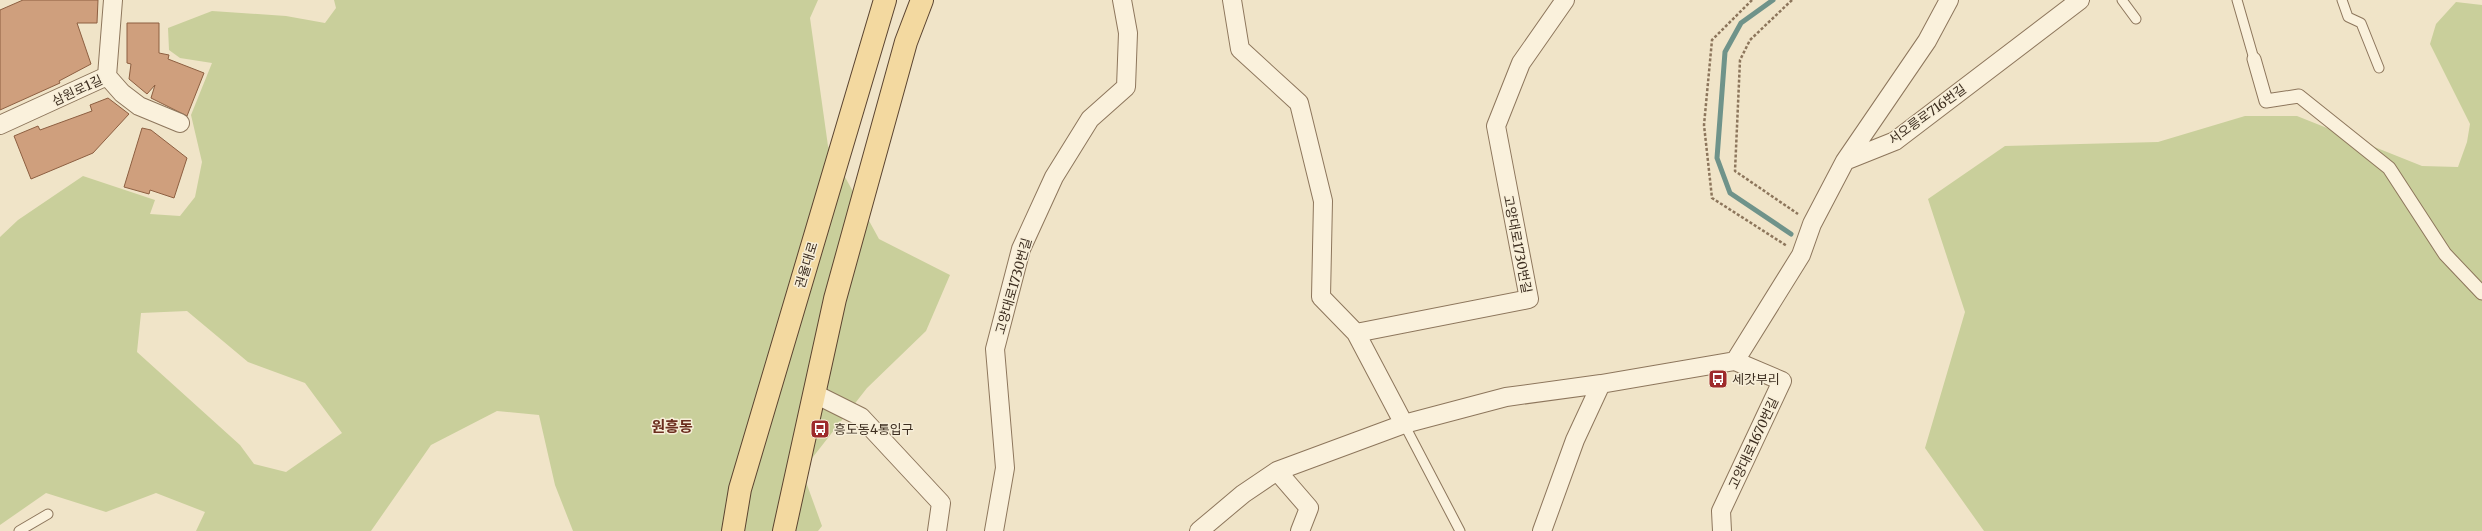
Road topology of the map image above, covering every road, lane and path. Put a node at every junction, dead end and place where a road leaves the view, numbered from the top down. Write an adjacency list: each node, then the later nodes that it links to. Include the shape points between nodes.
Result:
1 (113, 0): 17 (street, 삼원로1길)
2 (885, 0): 32 (main road, 권율대로, via 742,481)
3 (922, 0): 27 (main road, via 906,42 835,299)
4 (1122, 0): 35 (street, 고양대로1730번길, via 1128,33 1126,87 1090,119 1054,177 1021,250 994,349 1006,468)
5 (1232, 0): 24 (street, via 1240,49 1299,103 1323,201 1321,297)
6 (1565, 0): 24 (street, 고양대로1730번길, via 1522,63 1496,126 1529,299)
7 (1752, 0): 22 (path, via 1712,40 1704,125 1712,198)
8 (1792, 0): 21 (path, via 1750,40 1740,60 1735,171)
9 (1949, 0): 20 (street, 서오릉로716번길, via 1927,41)
10 (2080, 0): 20 (street, 서오릉로716번길, via 1895,141)
11 (2122, 0): 14 (lane)
12 (2237, 0): 15 (lane)
13 (2342, 0): 16 (lane, via 2348,17 2361,23)
14 (2136, 19)
15 (2254, 59): 23 (street, via 2266,101 2299,96 2389,168 2445,254)
16 (2379, 68)
17 (107, 76): 18 (street, via 122,93 139,106); 19 (street, 삼원로1길)
18 (180, 123)
19 (0, 125)
20 (1845, 161): 21 (street)
21 (1812, 224): 22 (street)
22 (1801, 255): 25 (street)
23 (2482, 293)
24 (1356, 333): 28 (street)
25 (1735, 361): 26 (street); 40 (street, 고양대로1670번길, via 1782,381 1721,511)
26 (1601, 384): 28 (street, via 1506,397); 39 (street, via 1574,440)
27 (813, 393): 33 (main road); 34 (street, via 861,417 941,502)
28 (1404, 424): 29 (street); 38 (lane)
29 (1277, 471): 36 (street, via 1243,494); 37 (street, via 1309,508)
30 (48, 514): 31 (lane)
31 (19, 531)
32 (733, 531)
33 (784, 531)
34 (938, 531)
35 (994, 531)
36 (1199, 531)
37 (1300, 531)
38 (1460, 531)
39 (1542, 531)
40 (1722, 531)

